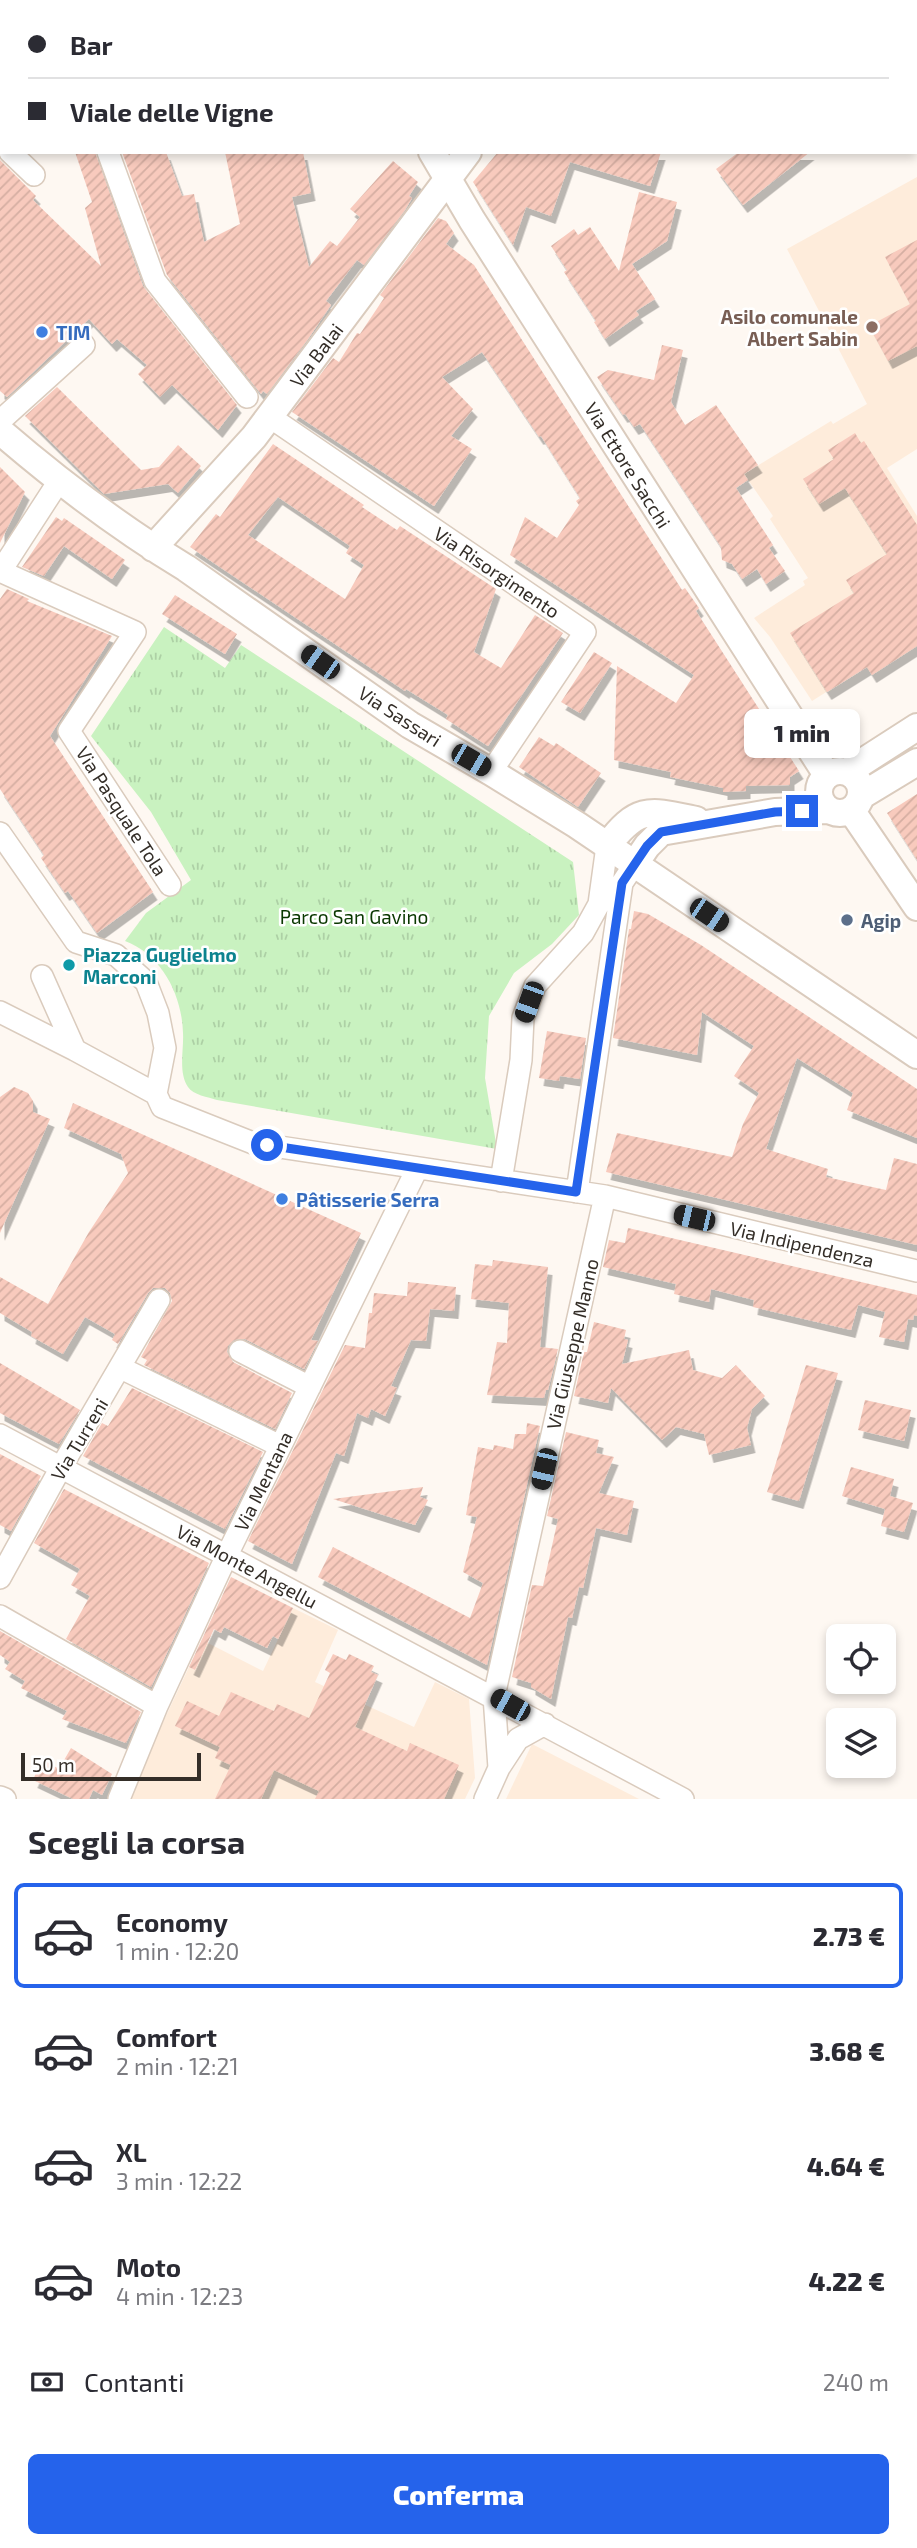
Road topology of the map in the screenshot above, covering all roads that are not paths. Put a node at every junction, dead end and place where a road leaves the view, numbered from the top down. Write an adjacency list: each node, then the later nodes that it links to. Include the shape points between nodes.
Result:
1 (12, 154): 5 (street)
2 (109, 154): 8 (street, via 155,281)
3 (433, 154): 6 (street, Via Ettore Sacchi)
4 (466, 154): 6 (street, Via Balai)
5 (34, 175)
6 (447, 179): 9 (street, Via Balai); 18 (street, Via Ettore Sacchi)
7 (84, 345): 10 (street)
8 (247, 397)
9 (270, 417): 13 (street, Via Balai); 17 (street, Via Risorgimento, via 585,632)
10 (0, 421)
11 (0, 431): 12 (street, Via Sassari)
12 (60, 481): 13 (street, Via Sassari); 14 (street)
13 (152, 548): 17 (street, Via Sassari, via 410,725)
14 (0, 572): 23 (street, Via Pasquale Tola, via 135,632 69,731)
15 (917, 727): 18 (street)
16 (917, 762): 18 (street)
17 (491, 772): 21 (street, Via Sassari)
18 (839, 792): 19 (street, via 775,812); 24 (street, Via Ettore Sacchi)
19 (709, 823): 21 (street, via 654,811 633,818); 22 (street, via 661,832)
20 (0, 833): 29 (street, via 76,942 116,955 146,982 165,1048)
21 (607, 846): 22 (street, Via Sassari); 31 (street, via 599,904 583,933 535,986 523,1018 521,1060)
22 (634, 865): 28 (street, Via Sassari); 32 (street, via 622,883)
23 (170, 885)
24 (917, 907)
25 (42, 976): 27 (street)
26 (0, 1012): 27 (street)
27 (75, 1050): 29 (street)
28 (917, 1055)
29 (156, 1094): 30 (street, Via Indipendenza, via 162,1107 253,1143)
30 (417, 1169): 31 (street, Via Indipendenza); 38 (street, Via Mentana)
31 (501, 1181): 32 (street, Via Indipendenza)
32 (576, 1192): 33 (street, Via Indipendenza)
33 (605, 1196): 34 (street, Via Indipendenza); 45 (street, Via Giuseppe Manno)
34 (917, 1271)
35 (159, 1300): 37 (street, Via Turreni)
36 (240, 1351): 38 (street)
37 (121, 1368): 40 (street); 41 (street, Via Turreni)
38 (310, 1387): 40 (street, Via Mentana)
39 (0, 1436): 41 (street, Via Monte Angellu)
40 (280, 1446): 42 (street, Via Mentana)
41 (60, 1469): 42 (street, Via Monte Angellu); 43 (street, Via Turreni)
42 (226, 1555): 45 (street, Via Monte Angellu); 46 (street, Via Mentana)
43 (0, 1578)
44 (0, 1616): 46 (street)
45 (494, 1696): 47 (street, Via Monte Angellu); 48 (street, Via Giuseppe Manno)
46 (157, 1706): 49 (street, Via Mentana)
47 (545, 1724): 48 (street, via 518,1739); 51 (street, Via Monte Angellu)
48 (499, 1768): 50 (street)
49 (119, 1799)
50 (485, 1799)
51 (683, 1799)

